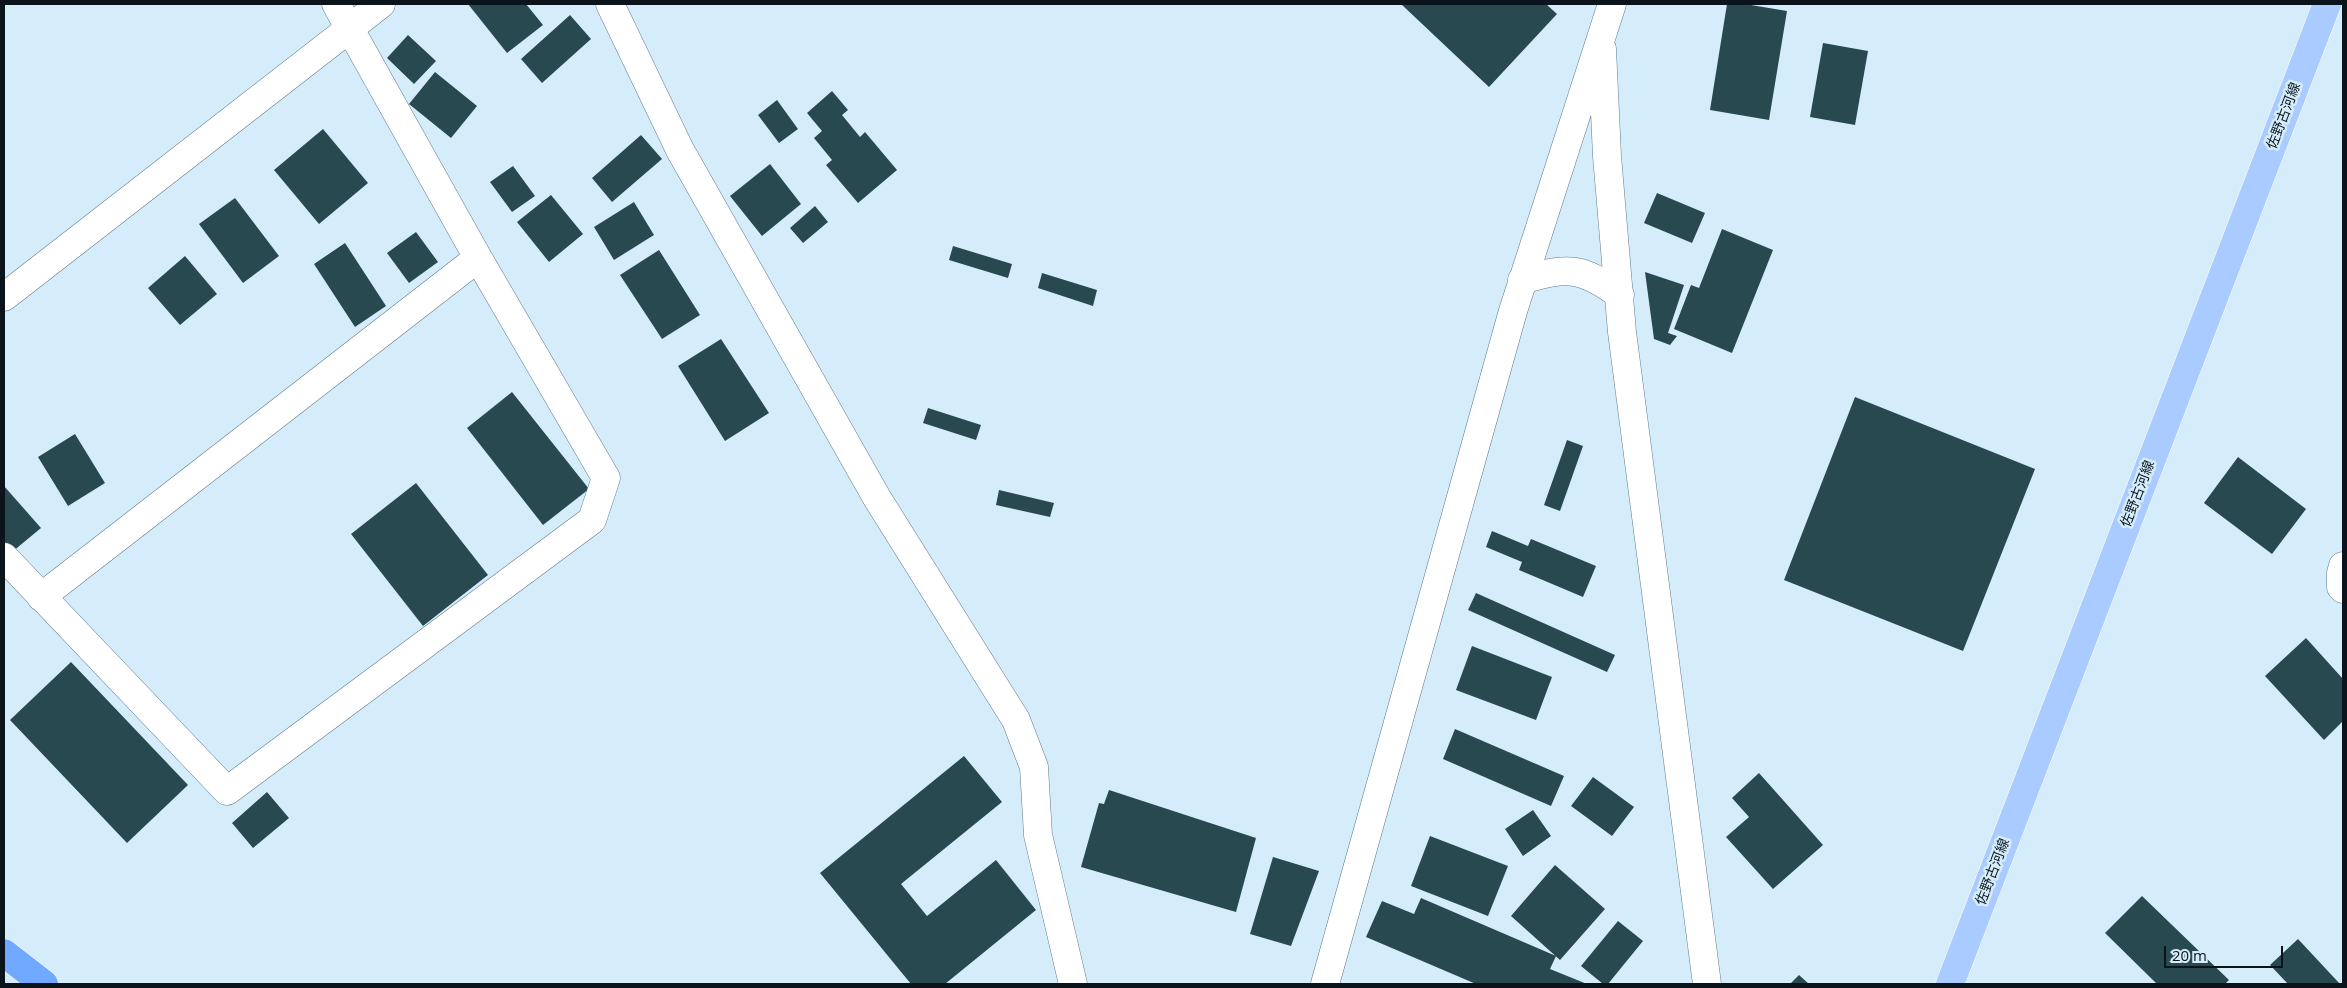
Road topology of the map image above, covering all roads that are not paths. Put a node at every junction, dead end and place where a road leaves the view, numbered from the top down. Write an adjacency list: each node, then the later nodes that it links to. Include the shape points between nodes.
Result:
1 (336, 4): 6 (street)
2 (381, 4): 6 (street)
3 (610, 4): 18 (street, via 680,150 877,498 1016,720 1034,767 1038,835)
4 (1612, 4): 7 (street)
5 (2327, 4): 21 (main road, 佐野古河線)
6 (348, 28): 8 (street); 11 (street)
7 (1602, 35): 9 (street); 10 (street, via 1607,156)
8 (478, 258): 15 (street); 15 (street, via 606,478 592,520 227,791)
9 (1522, 280): 10 (street, via 1551,272 1570,271 1597,278); 19 (street)
10 (1620, 295): 20 (street, via 1622,332)
11 (4, 297)
12 (4, 557): 15 (street)
13 (2343, 566): 14 (street)
14 (2343, 589)
15 (40, 597)
16 (4, 953): 17 (highway)
17 (44, 984)
18 (1073, 984)
19 (1325, 984)
20 (1707, 984)
21 (1950, 984)

